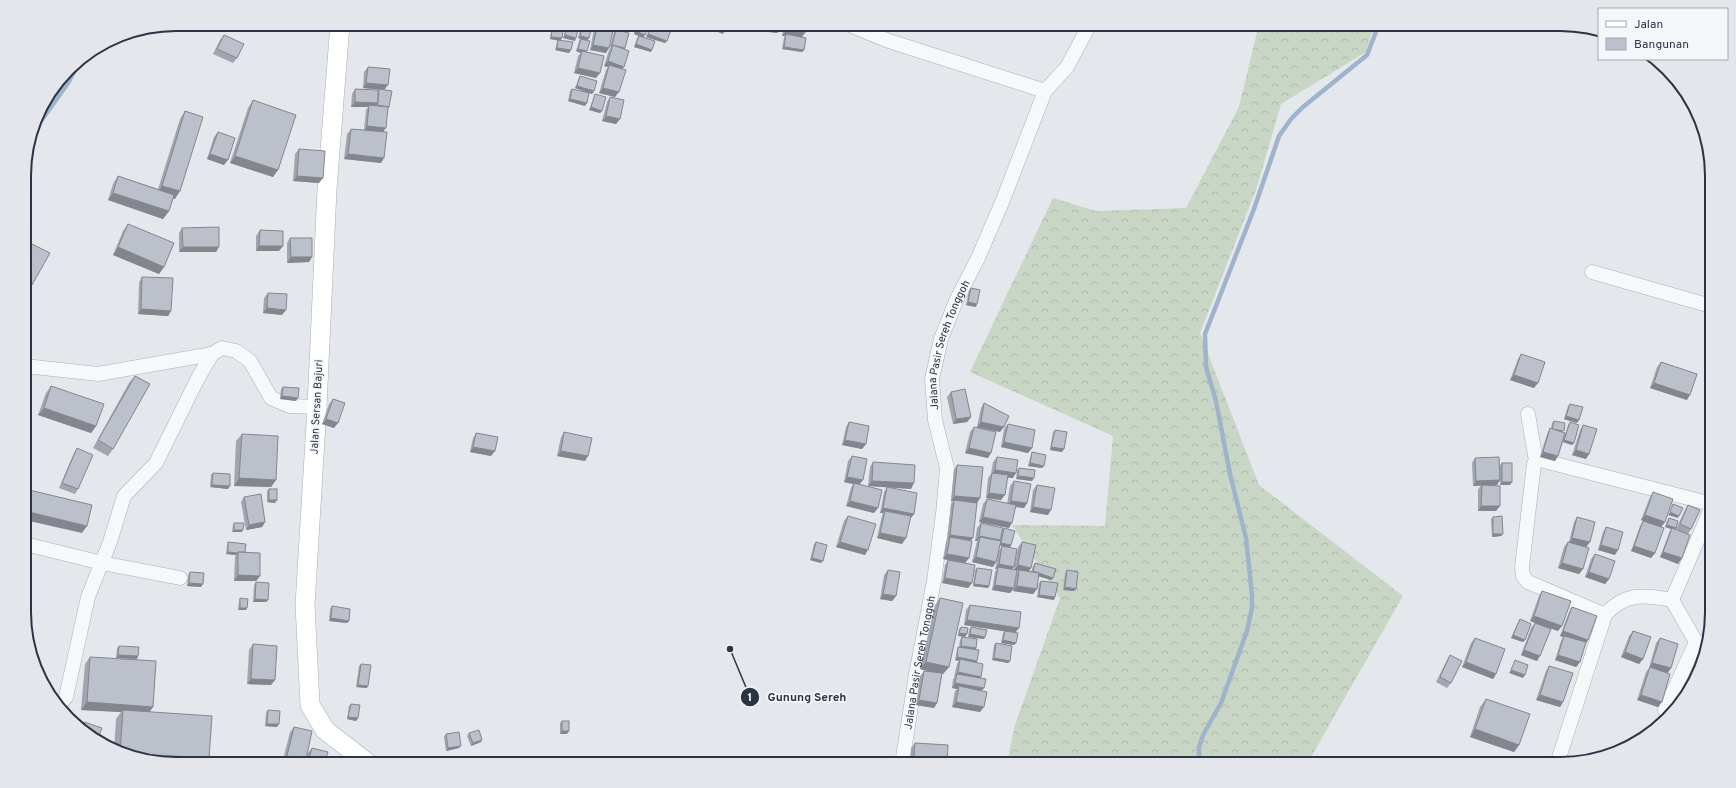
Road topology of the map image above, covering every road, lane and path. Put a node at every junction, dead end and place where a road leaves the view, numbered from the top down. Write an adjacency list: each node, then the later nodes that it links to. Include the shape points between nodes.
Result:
1 (339, 31): 9 (main road, Jalan Sersan Bajuri, via 327,189)
2 (864, 31): 4 (street)
3 (1086, 31): 4 (street, Jalana Pasir Sereh Tonggoh, via 1067,67)
4 (1045, 92): 23 (street, Jalana Pasir Sereh Tonggoh, via 1003,200 941,339 932,379 935,420 947,468 934,581)
5 (1592, 272): 6 (street)
6 (1705, 304)
7 (212, 354): 8 (street, via 98,374); 9 (street, via 222,348 236,351 250,361 271,398 290,406); 15 (street, via 156,463 124,496)
8 (31, 367)
9 (316, 407): 22 (main road, Jalan Sersan Bajuri, via 305,605 310,705 325,730)
10 (1528, 414): 11 (street)
11 (1536, 461): 12 (street); 18 (street, via 1522,567 1523,576 1528,582)
12 (1705, 503)
13 (1705, 522): 17 (street)
14 (31, 545): 15 (street)
15 (102, 563): 16 (street); 20 (street, via 88,597 66,697)
16 (180, 578)
17 (1672, 600): 18 (street, via 1642,596 1625,599 1613,606); 19 (street)
18 (1605, 615): 24 (street)
19 (1701, 643): 21 (street)
20 (62, 702)
21 (1665, 710)
22 (360, 757)
23 (903, 757)
24 (1559, 757)

